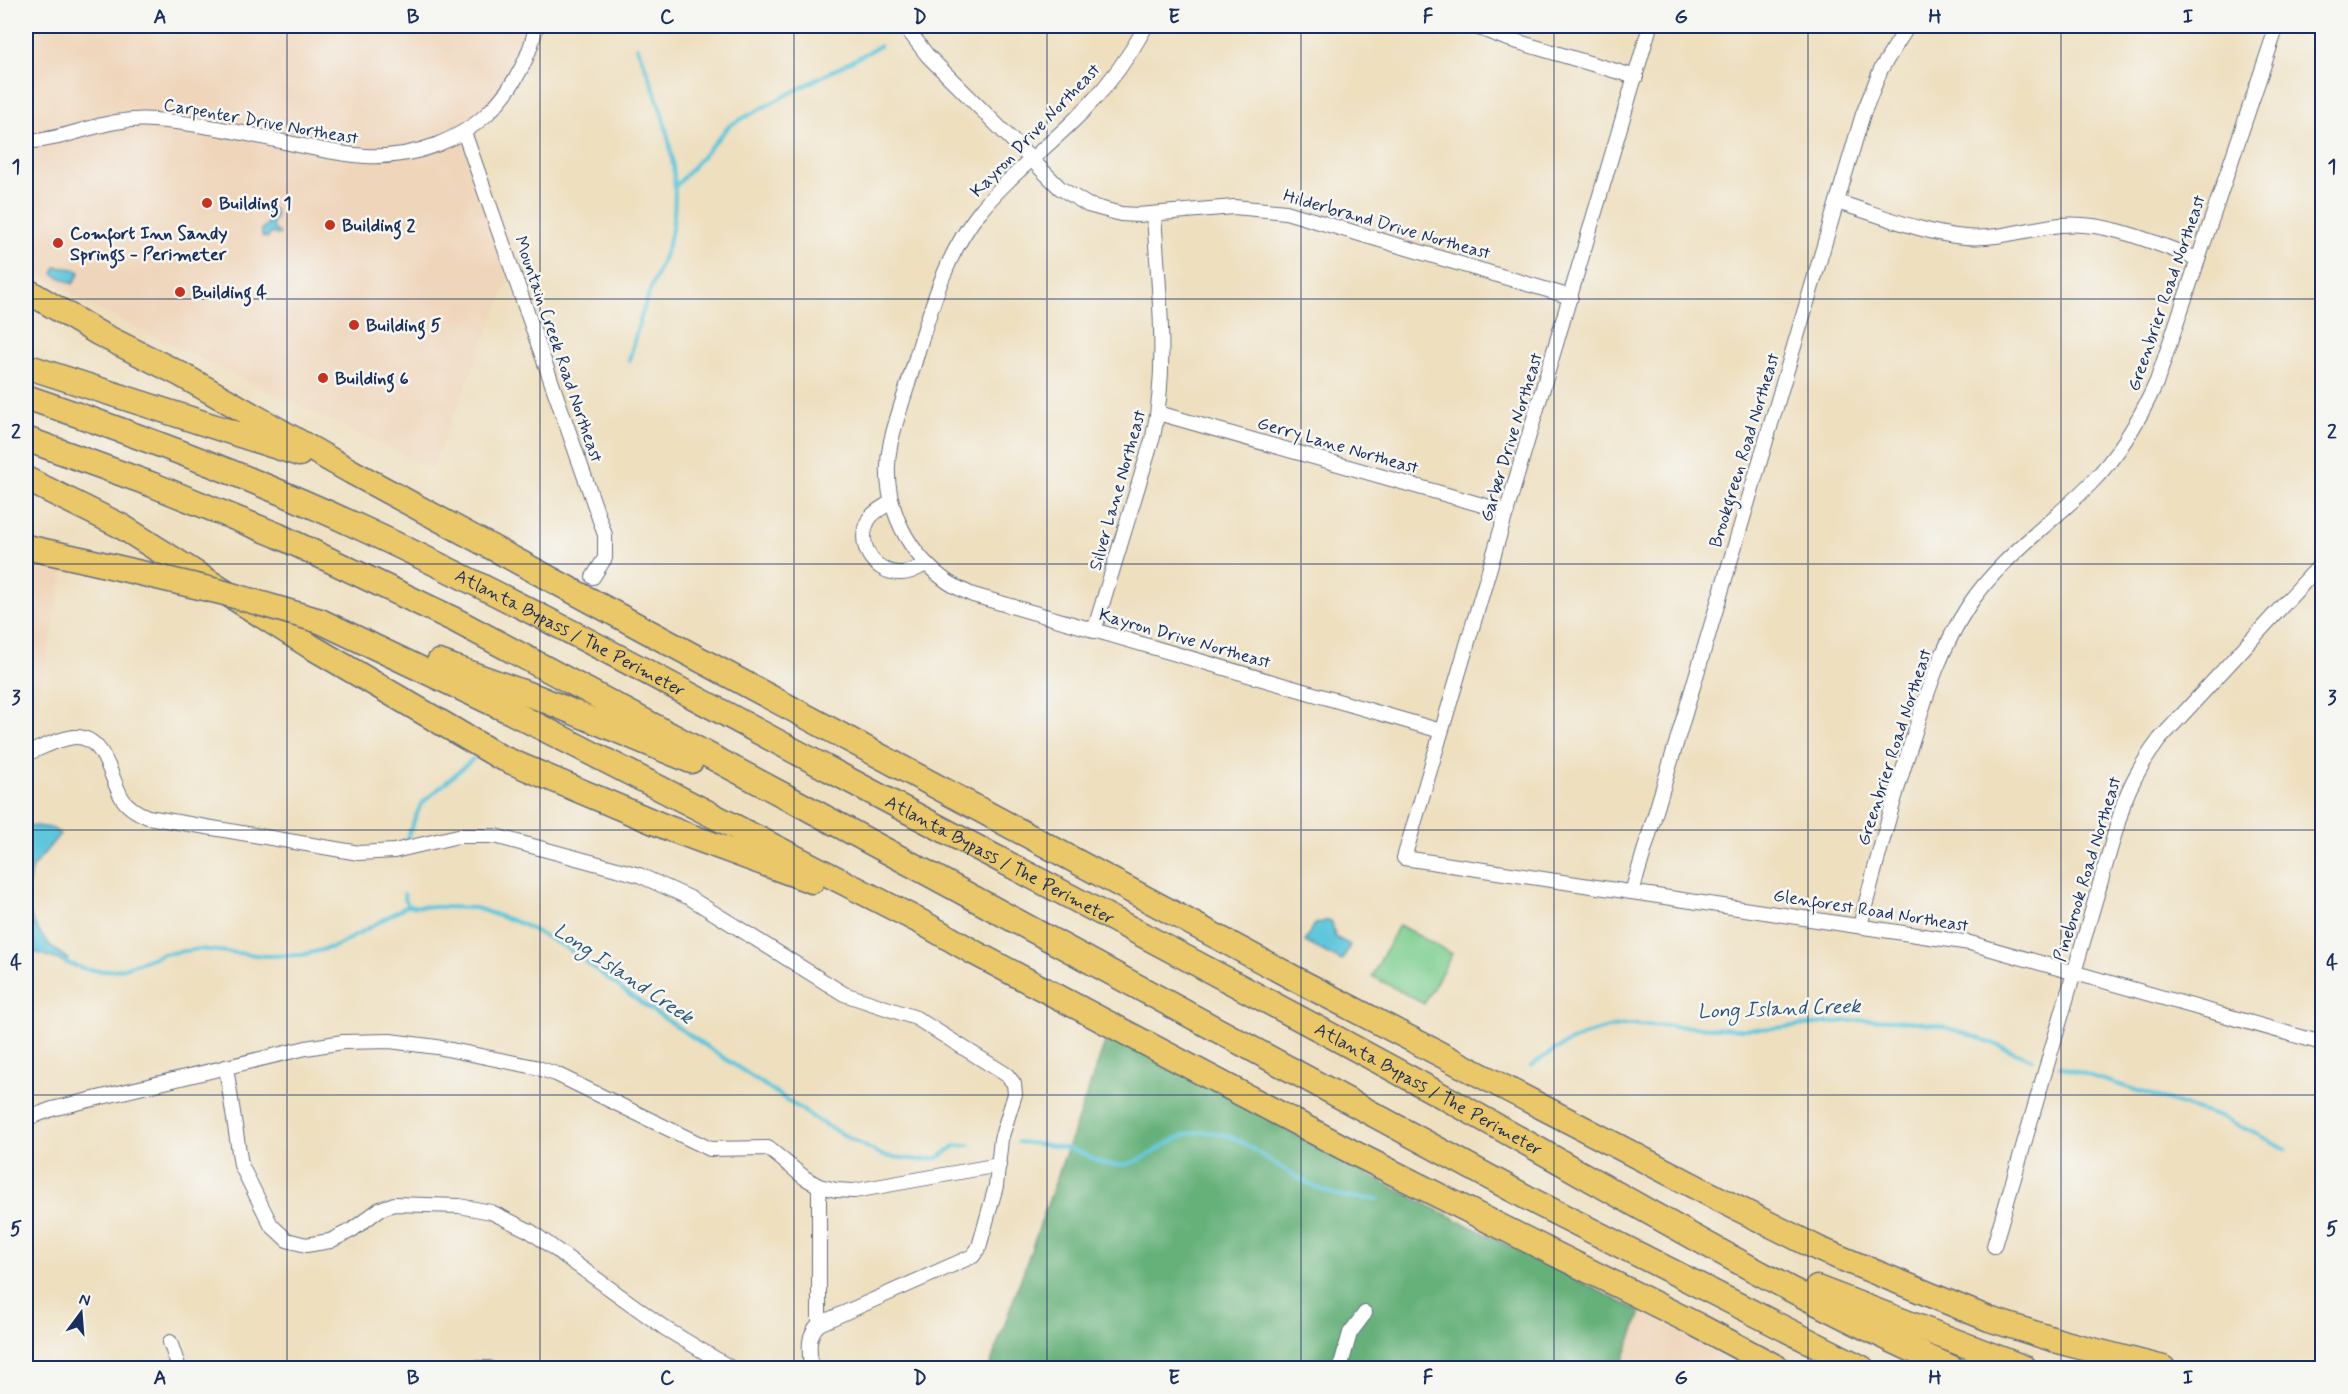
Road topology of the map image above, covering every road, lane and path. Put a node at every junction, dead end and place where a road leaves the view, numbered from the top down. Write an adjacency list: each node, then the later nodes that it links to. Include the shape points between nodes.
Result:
1 (536, 26): 9 (street, Carpenter Drive Northeast, via 527,56 508,90)
2 (905, 26): 11 (street, Hilderbrand Drive Northeast, via 927,55)
3 (1146, 26): 11 (street, Kayron Drive Northeast, via 1119,70 1088,107)
4 (1474, 26): 8 (street)
5 (1650, 26): 8 (street, Garber Drive Northeast)
6 (1908, 26): 12 (street, Brookgreen Road Northeast, via 1881,69 1866,105)
7 (2277, 26): 14 (street, Greenbrier Road Northeast)
8 (1636, 77): 16 (street, Garber Drive Northeast)
9 (464, 132): 10 (street, Carpenter Drive Northeast, via 417,152 371,158 228,130 152,120 115,120 59,137); 29 (street, Mountain Creek Road Northeast, via 605,535 605,558)
10 (26, 142)
11 (1031, 159): 13 (street, Hilderbrand Drive Northeast, via 1060,188 1088,205 1121,214); 23 (street, Kayron Drive Northeast, via 977,216 940,282 891,443)
12 (1837, 202): 14 (street, via 1965,237 1998,237 2059,225 2097,226); 37 (street, Brookgreen Road Northeast)
13 (1154, 214): 16 (street, Hilderbrand Drive Northeast, via 1234,207 1286,212); 19 (street, Silver Lane Northeast, via 1160,324)
14 (2198, 259): 39 (street, Greenbrier Road Northeast, via 2157,381 2129,436 2090,484 1995,572 1948,641 1931,680 1892,802)
15 (26, 290): 21 (highway)
16 (1571, 297): 24 (street, Garber Drive Northeast)
17 (26, 366): 21 (highway)
18 (26, 397): 46 (highway, Atlanta Bypass / The Perimeter, via 231,472 356,525 465,578 1385,1065)
19 (1158, 413): 24 (street, Gerry Lane Northeast); 32 (street, Silver Lane Northeast)
20 (26, 439): 35 (highway, via 206,506 346,567 455,620)
21 (352, 472): 52 (highway, via 1294,978 1819,1249 1989,1319)
22 (26, 479): 38 (highway, via 121,526 310,646 500,757 668,828)
23 (891, 502): 27 (street, Kayron Drive Northeast, via 904,535); 27 (street, via 868,520 864,541 872,561 903,574)
24 (1507, 512): 33 (street, Garber Drive Northeast)
25 (26, 547): 31 (highway, bridge, via 221,592)
26 (2322, 563): 28 (street, Pinebrook Road Northeast)
27 (926, 564): 32 (street, Kayron Drive Northeast, via 947,582 973,595)
28 (2313, 573): 30 (street); 40 (street, Pinebrook Road Northeast, via 2140,765 2124,802)
29 (593, 577)
30 (2322, 584)
31 (320, 621): 35 (highway, via 502,684); 38 (highway, via 511,711)
32 (1094, 631): 33 (street, Kayron Drive Northeast)
33 (1442, 731): 36 (street, Garber Drive Northeast)
34 (26, 754): 44 (street, via 64,739 88,740 103,755 123,800 135,812 148,817 359,854 394,851 458,836 495,836 665,885 844,994 916,1018 1007,1075 1015,1094 1001,1139)
35 (798, 803): 59 (highway, via 1537,1203)
36 (1404, 858): 37 (street, Glenforest Road Northeast)
37 (1632, 892): 39 (street, Glenforest Road Northeast)
38 (923, 923): 51 (highway, via 1352,1152)
39 (1860, 926): 40 (street, Glenforest Road Northeast, via 1970,943)
40 (2073, 971): 41 (street, Glenforest Road Northeast); 47 (street, Pinebrook Road Northeast)
41 (2322, 1043)
42 (226, 1067): 43 (street, via 52,1109); 45 (street, via 344,1042 390,1041 437,1047 556,1074 710,1149 768,1148); 56 (street, via 241,1165 271,1225 286,1240 306,1245 330,1240 394,1204 459,1206 491,1212 530,1231 666,1329)
43 (26, 1119)
44 (999, 1166): 45 (street, via 854,1191); 49 (street, via 973,1256)
45 (819, 1186): 49 (street)
46 (1674, 1225): 60 (highway, Atlanta Bypass / The Perimeter, via 1879,1336); 61 (highway, via 1844,1299)
47 (1994, 1246)
48 (1365, 1313): 58 (street, via 1350,1333)
49 (819, 1324): 57 (street, via 810,1338)
50 (170, 1342): 53 (street)
51 (1770, 1365)
52 (2153, 1366): 62 (highway)
53 (179, 1368)
54 (469, 1368): 55 (street)
55 (489, 1368)
56 (731, 1368)
57 (811, 1368)
58 (1340, 1368)
59 (1862, 1368)
60 (1952, 1368)
61 (2025, 1368)
62 (2178, 1368)

